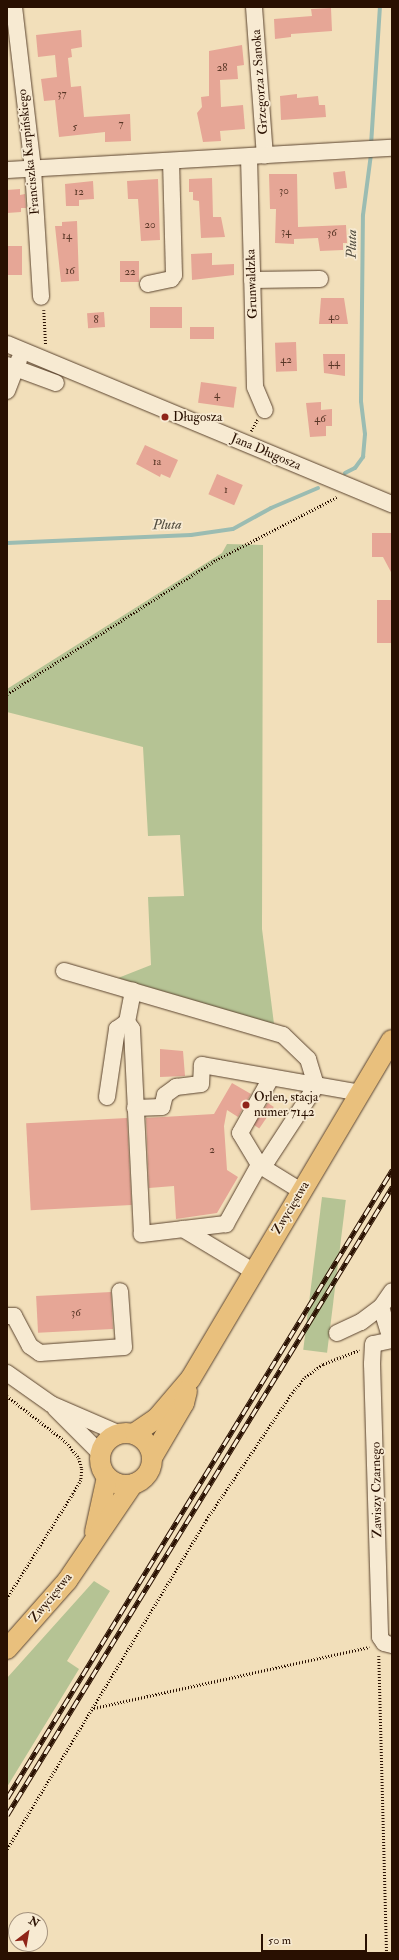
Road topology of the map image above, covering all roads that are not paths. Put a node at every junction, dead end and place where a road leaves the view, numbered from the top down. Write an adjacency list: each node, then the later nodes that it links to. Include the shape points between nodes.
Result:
1 (14, 7): 7 (street, Franciszka Karpińskiego)
2 (254, 7): 4 (street, Grzegorza z Sanoka)
3 (388, 149): 4 (street)
4 (265, 156): 5 (street)
5 (249, 157): 6 (street); 10 (street, Grunwaldzka)
6 (171, 161): 7 (street); 11 (street, via 174,275 171,279)
7 (33, 169): 8 (street); 12 (street, Franciszka Karpińskiego)
8 (7, 170)
9 (320, 279): 10 (street)
10 (252, 280): 17 (street, Grunwaldzka, via 255,386)
11 (148, 284)
12 (41, 297)
13 (14, 347): 14 (street); 18 (street, Jana Długosza, via 348,488)
14 (11, 367): 15 (street); 16 (street)
15 (56, 383)
16 (7, 391)
17 (266, 410)
18 (392, 504)
19 (64, 971): 20 (street)
20 (133, 991): 21 (street); 24 (street, via 283,1035 308,1059)
21 (127, 1022): 26 (street, via 117,1029); 27 (street, via 132,1029)
22 (392, 1040): 25 (main road, Zwycięstwa)
23 (271, 1078): 24 (street); 27 (street, via 202,1065 201,1084 176,1087 165,1095 162,1107); 28 (street, via 240,1133)
24 (316, 1086): 25 (street); 28 (street, via 268,1161)
25 (360, 1093): 29 (main road, Zwycięstwa)
26 (107, 1097)
27 (136, 1108): 30 (street, via 142,1234)
28 (259, 1165): 29 (street); 30 (street, via 226,1224)
29 (301, 1191): 31 (main road, Zwycięstwa)
30 (183, 1229): 31 (street)
31 (253, 1270): 39 (main road, Zwycięstwa)
32 (120, 1291): 35 (street, via 124,1347 40,1353 30,1346 14,1316)
33 (392, 1291): 34 (street)
34 (381, 1307): 36 (street, via 361,1322); 37 (street)
35 (7, 1316)
36 (337, 1333)
37 (391, 1340): 47 (street, Zawiszy Czarnego, via 373,1344 380,1637)
38 (7, 1373): 40 (street)
39 (191, 1378): 41 (main road, Zwycięstwa, via 157,1418); 43 (main road, Zwycięstwa, via 184,1404)
40 (51, 1404): 41 (street); 42 (street)
41 (126, 1433): 42 (main road, via 110,1438); 43 (main road, via 147,1442)
42 (100, 1453): 44 (main road, via 100,1462)
43 (153, 1456): 45 (main road, via 146,1477)
44 (108, 1477): 45 (main road, via 123,1485); 46 (main road, Zwycięstwa, via 104,1502)
45 (133, 1484): 46 (main road, Zwycięstwa, via 108,1524)
46 (92, 1543): 48 (main road, Zwycięstwa, via 57,1593)
47 (388, 1644)
48 (7, 1649)

